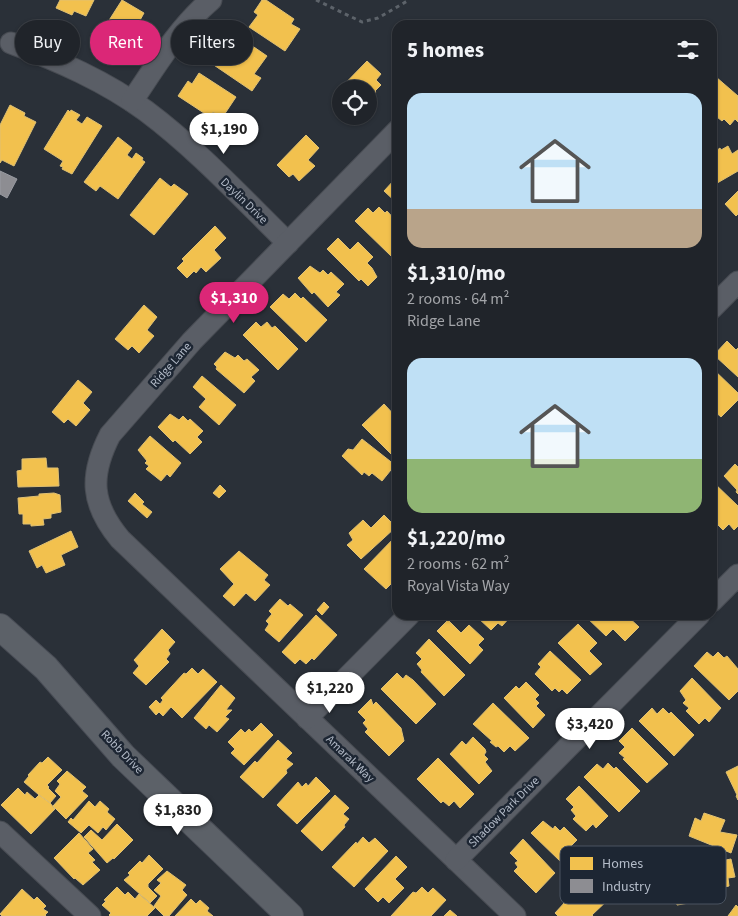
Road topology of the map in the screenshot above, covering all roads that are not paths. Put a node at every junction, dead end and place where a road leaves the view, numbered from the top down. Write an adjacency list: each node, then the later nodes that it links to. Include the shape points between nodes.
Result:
1 (211, 0): 3 (street, via 176,36)
2 (11, 43): 3 (street, Daylin Drive, via 77,70)
3 (132, 101): 5 (street, Daylin Drive, via 182,140)
4 (392, 136): 5 (street, Ridge Lane)
5 (288, 243): 8 (street, Ridge Lane, via 192,341 110,435 100,453 96,488 108,524)
6 (738, 282): 7 (street)
7 (717, 303)
8 (120, 539): 14 (street, Amarak Way)
9 (738, 575): 10 (street)
10 (717, 596)
11 (404, 620): 14 (street)
12 (694, 620): 16 (street, Shadow Park Drive)
13 (0, 627): 18 (main road, Robb Drive, via 46,668 124,756)
14 (307, 718): 16 (street, Amarak Way)
15 (0, 832): 17 (street)
16 (456, 860): 19 (street, Amarak Way)
17 (90, 916)
18 (289, 916)
19 (515, 916)

